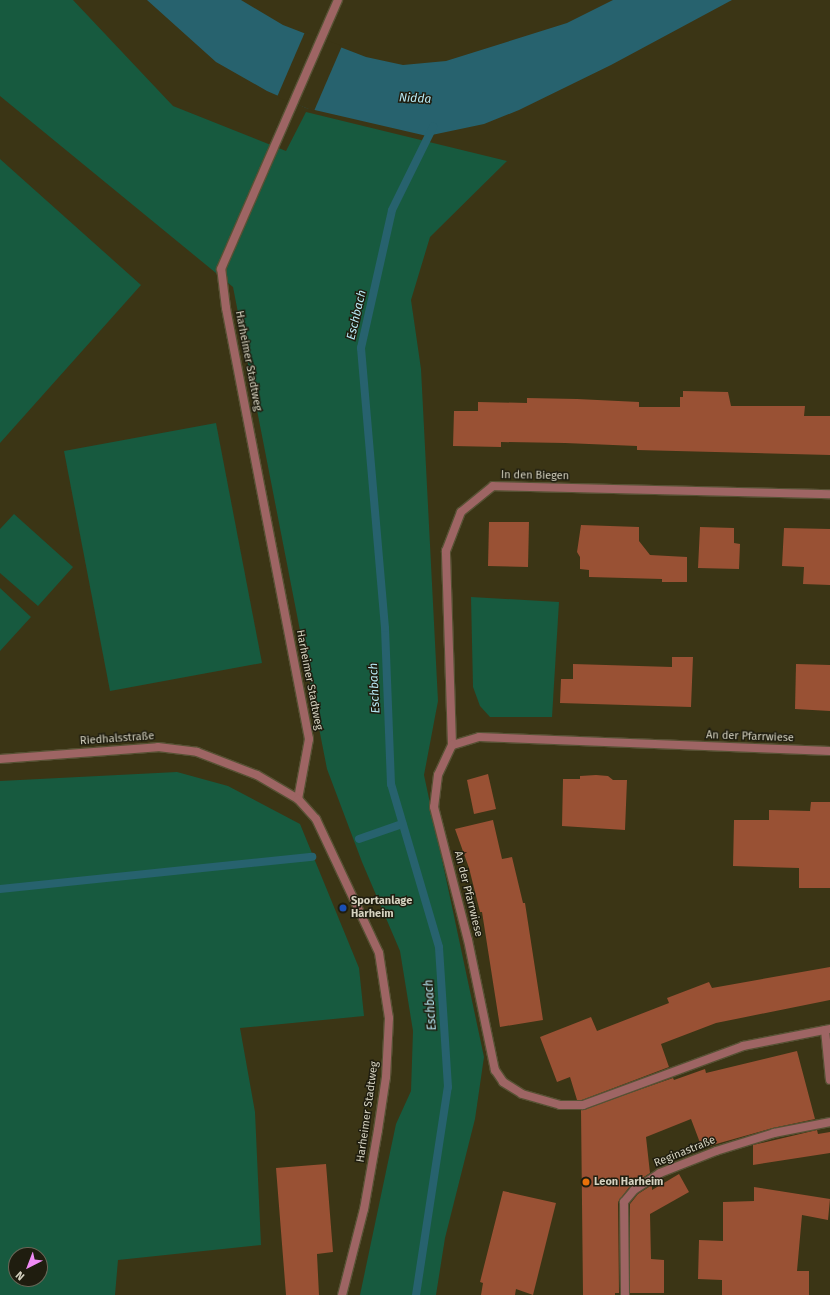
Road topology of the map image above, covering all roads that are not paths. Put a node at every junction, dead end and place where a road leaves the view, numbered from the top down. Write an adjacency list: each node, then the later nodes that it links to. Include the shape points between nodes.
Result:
1 (338, 0): 6 (street, Harheimer Stadtweg, via 222,269 226,308 309,739)
2 (830, 494): 3 (street, In den Biegen, via 493,486 461,512 446,551)
3 (452, 745): 4 (street, An der Pfarrwiese, via 479,737); 7 (street, An der Pfarrwiese, via 438,775 434,807 468,940 495,1070 503,1082 539,1101 560,1105 583,1105 743,1046)
4 (830, 751)
5 (0, 759): 6 (street, Riedhalsstraße, via 158,747 197,752 257,775)
6 (298, 799): 10 (street, Harheimer Stadtweg, via 316,820 379,953 389,1018 386,1077 378,1130 364,1209)
7 (827, 1030): 8 (street)
8 (830, 1080)
9 (830, 1122): 11 (street, Reginastraße, via 774,1133 716,1151 660,1173 634,1190 624,1202)
10 (342, 1295)
11 (624, 1295)

